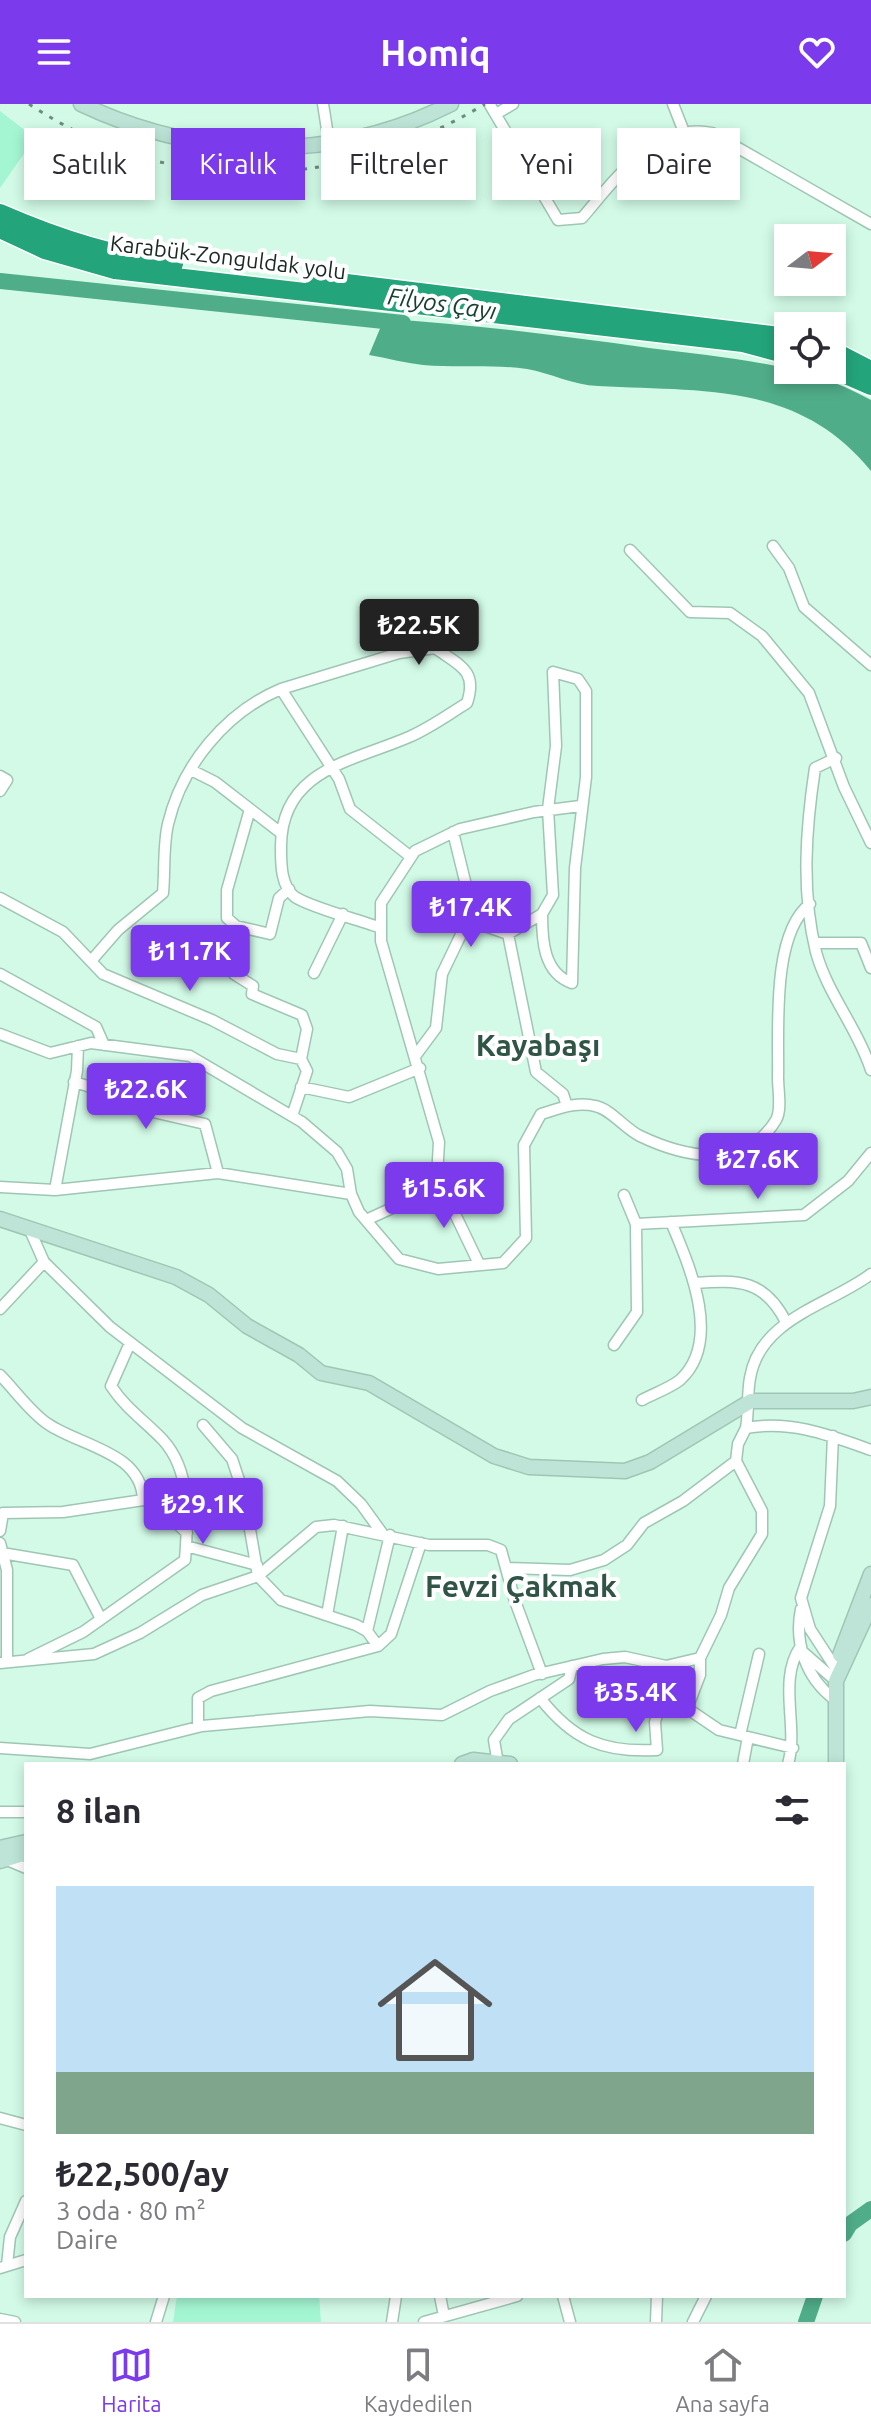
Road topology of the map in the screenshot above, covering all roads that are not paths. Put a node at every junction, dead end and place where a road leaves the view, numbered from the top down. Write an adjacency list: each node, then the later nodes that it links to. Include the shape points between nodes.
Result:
1 (81, 104): 10 (street, via 127,126 177,140 286,147)
2 (323, 104): 7 (street)
3 (451, 104): 8 (street)
4 (513, 104): 6 (street)
5 (673, 104): 9 (street)
6 (493, 110): 12 (street, via 558,220 582,218)
7 (327, 128)
8 (397, 128)
9 (682, 128)
10 (321, 143)
11 (740, 149): 14 (street)
12 (617, 177)
13 (0, 213): 16 (highway, Karabük-Zonguldak yolu, via 122,258)
14 (871, 224)
15 (0, 229): 17 (highway, Karabük-Zonguldak yolu, via 45,250 115,270 743,343)
16 (774, 335)
17 (774, 351)
18 (846, 357): 19 (highway)
19 (871, 370)
20 (846, 375): 21 (highway)
21 (871, 386)
22 (773, 546): 24 (street, via 789,568 804,607)
23 (630, 550): 26 (street, via 690,612 730,613 762,636 809,693)
24 (871, 665)
25 (281, 689): 27 (street); 27 (street, via 399,653 435,648 467,670 473,686 467,703 411,736); 28 (street, via 219,728)
26 (836, 758): 36 (street); 42 (street, via 815,768 805,831)
27 (330, 766): 35 (street, via 302,789 282,821); 37 (street, via 350,809)
28 (191, 770): 32 (street); 49 (street, via 169,823 163,893)
29 (0, 776): 30 (street, via 7,780)
30 (0, 791)
31 (580, 806): 33 (street); 33 (street, via 586,777 586,691 578,679 553,672 556,746); 40 (street)
32 (250, 809): 35 (street); 38 (street, via 227,890 227,918 236,926 270,934 279,898)
33 (548, 809): 34 (street); 39 (street)
34 (453, 832): 37 (street); 45 (street)
35 (281, 833): 38 (street, via 281,865)
36 (871, 843)
37 (411, 857): 46 (street, via 381,903)
38 (289, 889): 43 (street, via 294,896)
39 (553, 895): 40 (street); 44 (street)
40 (573, 896): 44 (street, via 572,983 549,961)
41 (0, 898): 49 (street, via 63,932)
42 (810, 904): 48 (street); 63 (street, via 790,929 784,958 778,1117 756,1146 730,1156 692,1152 640,1136 596,1106)
43 (343, 914): 46 (street); 51 (street)
44 (542, 914): 47 (street)
45 (468, 920): 47 (street); 57 (street, via 442,974 436,1028)
46 (381, 928): 57 (street)
47 (508, 934): 63 (street, via 536,1072 563,1094)
48 (815, 943): 50 (street, via 861,943); 60 (street)
49 (91, 961): 58 (street, via 103,974 212,1020 240,1038)
50 (871, 968)
51 (314, 973)
52 (0, 974): 55 (street, via 96,1027)
53 (234, 974): 58 (street, via 253,986 252,994 302,1015 307,1029)
54 (0, 1034): 56 (street, via 50,1053)
55 (104, 1045): 56 (street); 64 (street, via 190,1056)
56 (78, 1046): 61 (street)
57 (416, 1055): 59 (street)
58 (301, 1059): 62 (street, via 307,1071)
59 (420, 1068): 62 (street, via 349,1097); 67 (street, via 439,1142 437,1177)
60 (871, 1070)
61 (74, 1082): 66 (street, via 101,1090 110,1102 205,1124); 69 (street)
62 (301, 1087): 64 (street)
63 (567, 1106): 78 (street, via 541,1114 524,1145 526,1238 503,1263)
64 (292, 1116): 70 (street, via 337,1152 347,1169)
65 (871, 1153): 74 (street, via 848,1181 804,1215)
66 (218, 1173): 69 (street); 70 (street)
67 (432, 1181): 73 (street, via 412,1199); 78 (street)
68 (0, 1187): 69 (street)
69 (55, 1190)
70 (351, 1194): 73 (street)
71 (624, 1195): 75 (street)
72 (0, 1219): 76 (street)
73 (366, 1220): 78 (street, via 399,1259 438,1269)
74 (671, 1222): 75 (street); 80 (street)
75 (636, 1224): 84 (street, via 637,1312)
76 (29, 1228): 77 (street); 88 (street, via 176,1277 321,1373 379,1388 512,1463 612,1472 636,1468)
77 (44, 1262): 81 (street); 83 (street)
78 (479, 1264)
79 (871, 1274): 82 (street)
80 (694, 1283): 82 (street, via 729,1281 756,1287 774,1300); 87 (street, via 699,1350 680,1380)
81 (0, 1309)
82 (786, 1322): 88 (street, via 763,1349 750,1377)
83 (130, 1343): 98 (street, via 111,1386 137,1419 164,1441 183,1478); 99 (street, via 242,1428 337,1481)
84 (614, 1345)
85 (0, 1375): 94 (street, via 46,1423 132,1469 143,1484)
86 (871, 1397): 88 (street)
87 (642, 1400)
88 (751, 1401): 90 (street)
89 (203, 1425): 104 (street, via 232,1459)
90 (746, 1428): 91 (street, via 769,1424); 93 (street)
91 (833, 1436): 92 (street); 107 (street, via 830,1506 802,1589)
92 (871, 1450)
93 (736, 1461): 103 (street, via 644,1523 627,1545 604,1560 570,1570); 114 (street, via 762,1511 762,1534 729,1588)
94 (143, 1500): 95 (street, via 63,1512); 98 (street, via 150,1499)
95 (2, 1511): 97 (street)
96 (343, 1526): 99 (street); 104 (street, via 316,1527); 108 (street)
97 (0, 1531)
98 (187, 1533): 101 (street)
99 (386, 1534): 100 (street); 110 (street)
100 (421, 1543): 103 (street, via 488,1545 501,1550); 111 (street, via 391,1634)
101 (186, 1546): 104 (street); 109 (street, via 185,1560)
102 (1, 1548): 109 (street, via 73,1565); 116 (street, via 7,1570)
103 (506, 1568): 119 (street)
104 (258, 1571): 108 (street, via 281,1600); 115 (street, via 94,1654)
105 (871, 1574): 118 (street, via 839,1655)
106 (871, 1605): 118 (street)
107 (801, 1607): 112 (street); 118 (street)
108 (327, 1615): 110 (street)
109 (101, 1619): 115 (street)
110 (367, 1631): 111 (street)
111 (378, 1646): 123 (street, via 211,1691 198,1698)
112 (802, 1650): 118 (street); 122 (street, via 814,1679); 126 (street, via 790,1673)
113 (759, 1654): 124 (street)
114 (700, 1658): 117 (street, via 666,1666 616,1657); 120 (street)
115 (22, 1662): 116 (street)
116 (4, 1663)
117 (572, 1666): 119 (street); 121 (street, via 569,1679)
118 (839, 1672): 122 (street)
119 (542, 1674): 123 (street, via 442,1715 370,1711)
120 (693, 1693): 121 (street, via 662,1696 655,1722 657,1750 633,1751 586,1742); 124 (street, via 691,1711 719,1730)
121 (540, 1698): 129 (street, via 509,1719 494,1740)
122 (834, 1699): 132 (street)
123 (198, 1727): 125 (street, via 90,1754)
124 (744, 1736): 126 (street); 130 (street)
125 (0, 1748)
126 (793, 1748): 131 (street)
127 (468, 1762): 128 (street)
128 (492, 1762)
129 (502, 1762)
130 (743, 1762)
131 (789, 1762)
132 (836, 1762)
133 (0, 1812): 134 (street)
134 (24, 1812)
135 (24, 1843): 137 (street)
136 (24, 1853): 137 (street)
137 (2, 1856): 138 (street)
138 (24, 1867)
139 (0, 2118): 140 (street)
140 (24, 2124)
141 (24, 2206): 143 (street)
142 (24, 2261): 143 (street)
143 (4, 2267)
144 (163, 2298): 154 (street)
145 (396, 2298): 155 (street)
146 (440, 2298): 151 (street)
147 (510, 2298): 151 (street)
148 (564, 2298): 157 (street)
149 (657, 2298): 158 (street)
150 (705, 2298): 159 (street)
151 (444, 2316): 156 (street)
152 (0, 2319): 153 (street)
153 (15, 2322)
154 (156, 2322)
155 (392, 2322)
156 (424, 2322)
157 (570, 2322)
158 (656, 2322)
159 (693, 2322)

